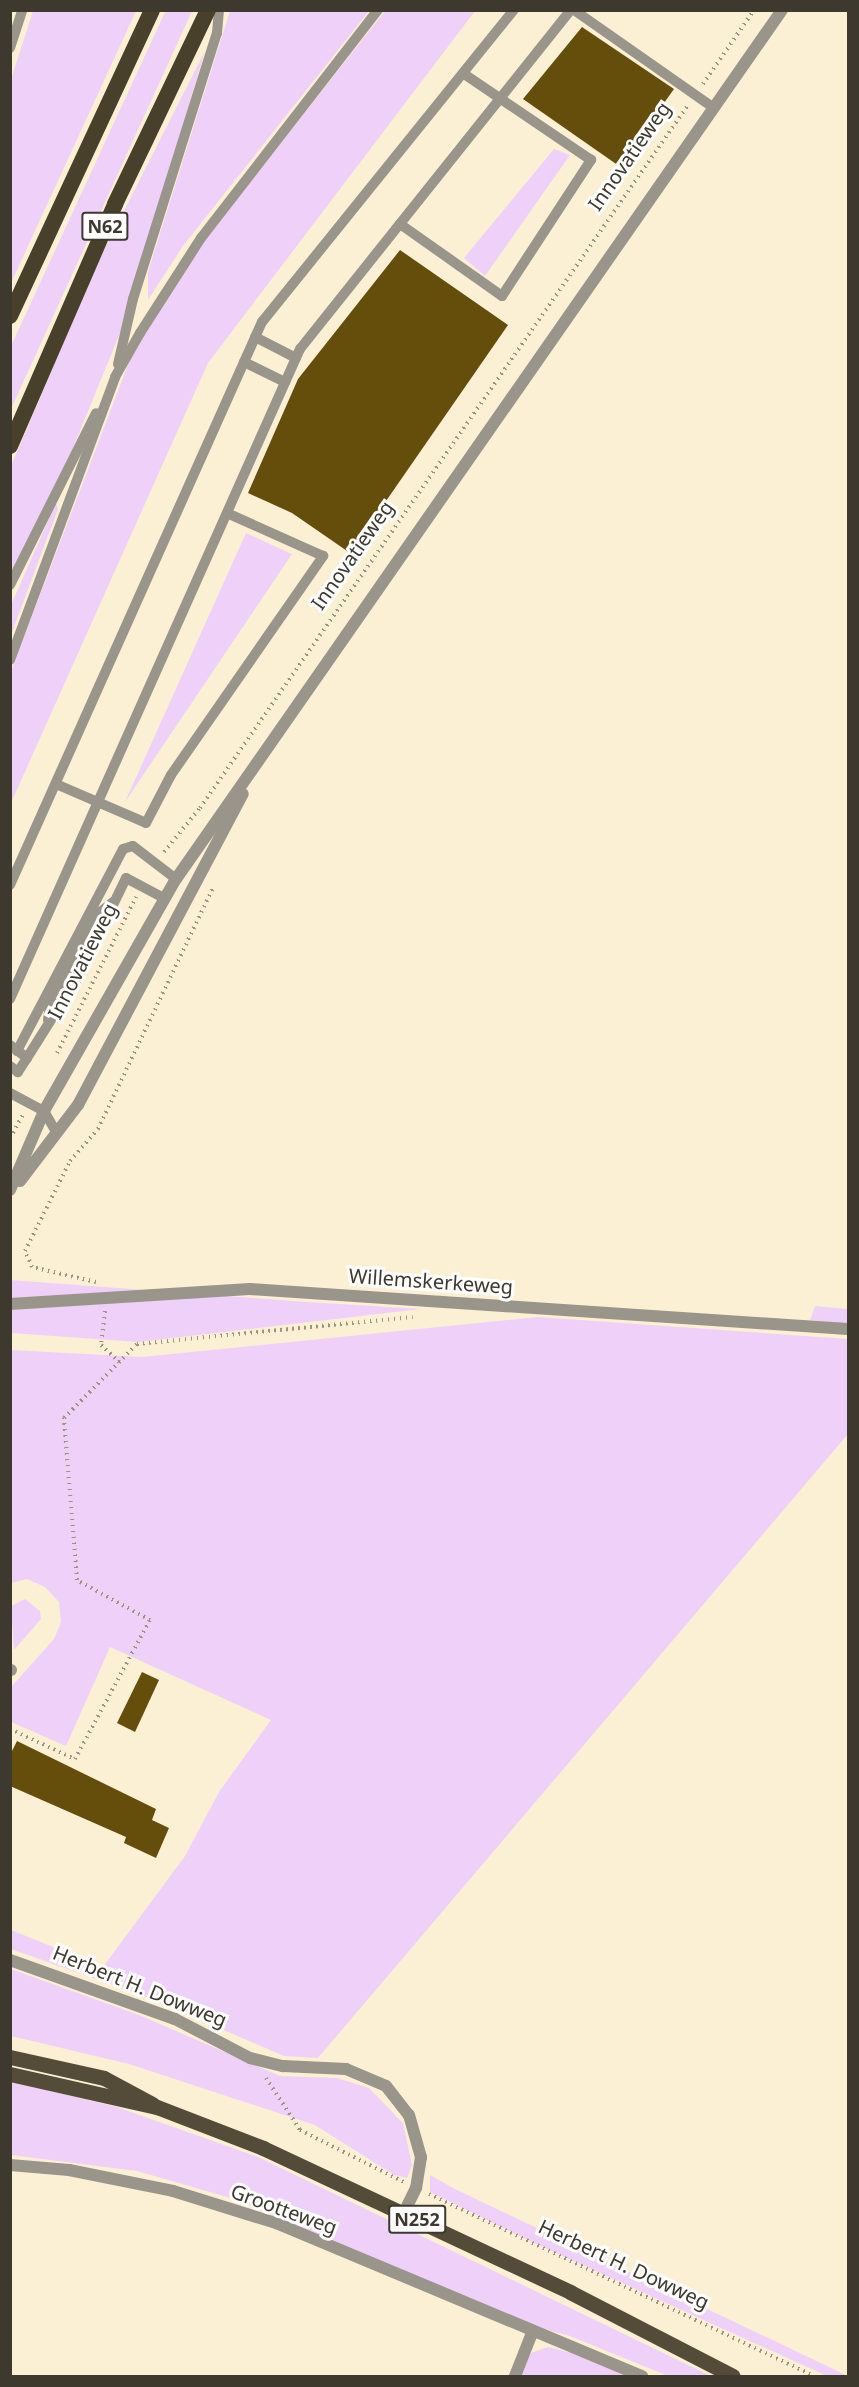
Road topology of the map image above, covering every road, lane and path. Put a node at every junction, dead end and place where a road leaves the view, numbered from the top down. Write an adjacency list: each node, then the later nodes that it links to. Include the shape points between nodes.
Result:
1 (22, 10): 10 (lane)
2 (152, 10): 16 (highway, N62)
3 (208, 10): 22 (highway, N62, via 115,204)
4 (219, 10): 20 (lane, via 217,33 133,299)
5 (378, 10): 20 (lane, via 174,276)
6 (514, 10): 11 (lane)
7 (572, 10): 12 (lane); 13 (lane)
8 (754, 10): 12 (path, Innovatieweg)
9 (782, 10): 14 (street, Innovatieweg)
10 (10, 48)
11 (464, 74): 13 (lane); 17 (lane)
12 (695, 94): 14 (lane); 30 (path, Innovatieweg)
13 (501, 98): 15 (lane); 15 (lane, via 591,160 502,296)
14 (714, 108): 26 (street, Innovatieweg)
15 (400, 224): 18 (lane)
16 (10, 316)
17 (255, 337): 18 (lane); 19 (lane)
18 (296, 358): 21 (lane)
19 (244, 362): 21 (lane); 27 (lane)
20 (115, 377): 24 (lane); 25 (lane)
21 (285, 382): 23 (lane)
22 (10, 446)
23 (227, 513): 28 (lane); 28 (lane, via 323,556 171,775 146,823)
24 (10, 585)
25 (10, 660)
26 (251, 777): 29 (street, Innovatieweg); 31 (street, Innovatieweg)
27 (56, 784): 28 (lane); 32 (lane)
28 (98, 802): 40 (lane)
29 (210, 861): 34 (street, Innovatieweg); 54 (path, via 219,875 98,1129 70,1161 25,1251 32,1267 103,1285)
30 (158, 862): 31 (lane); 35 (lane, via 133,846 123,849)
31 (176, 879): 34 (street); 36 (street, Innovatieweg)
32 (10, 885)
33 (143, 885): 36 (lane); 37 (lane, via 126,878); 45 (path, Innovatieweg)
34 (191, 893): 38 (street, Innovatieweg)
35 (98, 895): 39 (lane); 42 (lane)
36 (164, 898): 38 (street); 49 (street, Innovatieweg)
37 (113, 902): 39 (lane); 43 (lane, via 78,977)
38 (181, 910): 50 (street, Innovatieweg, via 78,1105)
39 (99, 913): 41 (lane)
40 (10, 999)
41 (51, 1004): 42 (lane); 43 (lane)
42 (35, 1015): 44 (lane)
43 (47, 1024): 44 (lane)
44 (18, 1051): 46 (lane, via 18,1071)
45 (52, 1063)
46 (10, 1066)
47 (10, 1093): 48 (lane)
48 (30, 1103): 49 (lane); 51 (path)
49 (44, 1111): 50 (lane); 52 (street, Innovatieweg)
50 (56, 1132): 53 (street, Innovatieweg)
51 (10, 1138)
52 (10, 1190)
53 (10, 1196)
54 (106, 1299): 55 (street, Willemskerkeweg); 57 (street, Willemskerkeweg, via 250,1289); 58 (path, via 101,1345)
55 (10, 1304)
56 (417, 1317): 58 (path, via 136,1344)
57 (849, 1329)
58 (119, 1362): 59 (path, via 64,1418 77,1580 150,1620 75,1759)
59 (10, 1729)
60 (10, 1960): 62 (street, Herbert H. Dowweg, via 175,2019)
61 (10, 2056): 64 (main road, N252, via 104,2078)
62 (250, 2058): 66 (path, Herbert H. Dowweg, via 300,2130); 66 (street, Herbert H. Dowweg, via 283,2066 346,2069 386,2086 417,2133 421,2157)
63 (10, 2074): 64 (main road, N252)
64 (158, 2107): 67 (main road, N252)
65 (10, 2165): 68 (street, Grootteweg, via 69,2170 173,2191 276,2223)
66 (416, 2188): 67 (street, Herbert H. Dowweg); 72 (path, Herbert H. Dowweg)
67 (404, 2213): 71 (main road, N252)
68 (532, 2332): 69 (street); 70 (street, Grootteweg)
69 (514, 2376)
70 (642, 2376)
71 (733, 2376)
72 (813, 2376)

